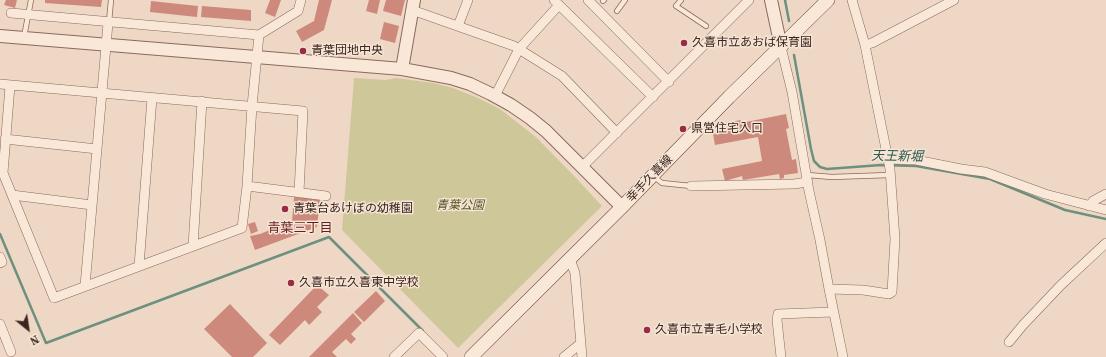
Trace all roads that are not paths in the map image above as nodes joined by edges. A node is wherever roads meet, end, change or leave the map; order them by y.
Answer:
1 (31, 0) edge
2 (111, 0) edge
3 (301, 0) edge
4 (468, 0) edge
5 (588, 0) edge
6 (625, 0) edge
7 (681, 0) edge
8 (749, 0) edge
9 (770, 0) edge
10 (828, 0) edge
11 (852, 0) edge
12 (954, 0) edge
13 (557, 3) edge
14 (413, 5) edge
15 (618, 10) dead end
16 (11, 13) dead end
17 (27, 15) junction
18 (108, 23) junction
19 (458, 26) junction
20 (706, 26) dead end
21 (259, 35) junction
22 (0, 36) edge
23 (24, 38) junction
24 (106, 44) junction
25 (865, 45) junction
26 (781, 48) junction
27 (519, 49) junction
28 (257, 57) junction
29 (402, 69) junction
30 (668, 82) junction
31 (0, 84) edge
32 (10, 86) junction
33 (102, 94) junction
34 (495, 96) junction
35 (653, 97) junction
36 (152, 98) junction
37 (202, 102) junction
38 (252, 106) junction
39 (617, 133) junction
40 (6, 139) junction
41 (96, 149) junction
42 (889, 166) junction
43 (582, 167) junction
44 (653, 176) junction
45 (807, 179) junction
46 (247, 186) junction
47 (691, 186) joint
48 (298, 192) junction
49 (1106, 194) edge
50 (12, 195) junction
51 (326, 196) dead end
52 (92, 205) junction
53 (1089, 206) junction
54 (622, 207) junction
55 (1106, 210) edge
56 (1106, 243) edge
57 (193, 246) junction
58 (0, 257) edge
59 (570, 259) junction
60 (0, 263) edge
61 (139, 266) junction
62 (85, 286) junction
63 (829, 289) junction
64 (833, 312) junction
65 (0, 324) edge
66 (1009, 342) dead end
67 (580, 344) junction
68 (11, 352) dead end
69 (394, 357) edge
70 (443, 357) edge
71 (471, 357) edge
72 (564, 357) edge
73 (582, 357) edge
74 (781, 357) edge
75 (843, 357) edge

1 - 17 lane
2 - 18 lane
3 - 21 street
4 - 19 street
5 - 30 street
6 - 15 lane
7 - 20 lane
8 - 30 street
9 - 26 street
10 - 26 main road, 幸手久喜線
11 - 25 street
12 - 25 street
13 - 27 street
13 - 35 street
14 - 19 street
14 - 29 street
16 - 17 street
17 - 18 street
17 - 23 lane
18 - 21 street
18 - 24 street
19 - 27 street
21 - 28 street
22 - 23 street
23 - 24 street
24 - 28 street
24 - 33 street
25 - 42 street
26 - 44 main road, 幸手久喜線
26 - 45 street
27 - 34 street
27 - 39 street
28 - 29 street
28 - 38 street
29 - 34 street
30 - 35 street
31 - 32 street
32 - 33 street
32 - 40 street
33 - 36 street
33 - 41 street
34 - 43 street
35 - 39 street
36 - 37 street
36 - 61 street
37 - 38 street
37 - 57 street
38 - 46 street
38 - 48 street
39 - 43 street
40 - 41 street
40 - 50 street
41 - 52 street
42 - 45 lane
42 - 53 street
42 - 63 street
43 - 54 street
44 - 47 lane
44 - 54 main road, 幸手久喜線
45 - 47 street
45 - 63 street
46 - 48 street
46 - 57 street
48 - 51 street
49 - 53 street
50 - 52 street
50 - 62 street
52 - 62 street
53 - 55 street
54 - 59 main road, 幸手久喜線
56 - 66 street
57 - 61 street
58 - 60 street
59 - 67 street
59 - 71 main road, 幸手久喜線
61 - 62 street
63 - 64 street
64 - 74 street
64 - 75 street
65 - 68 street
67 - 72 street
67 - 73 street
69 - 70 street

